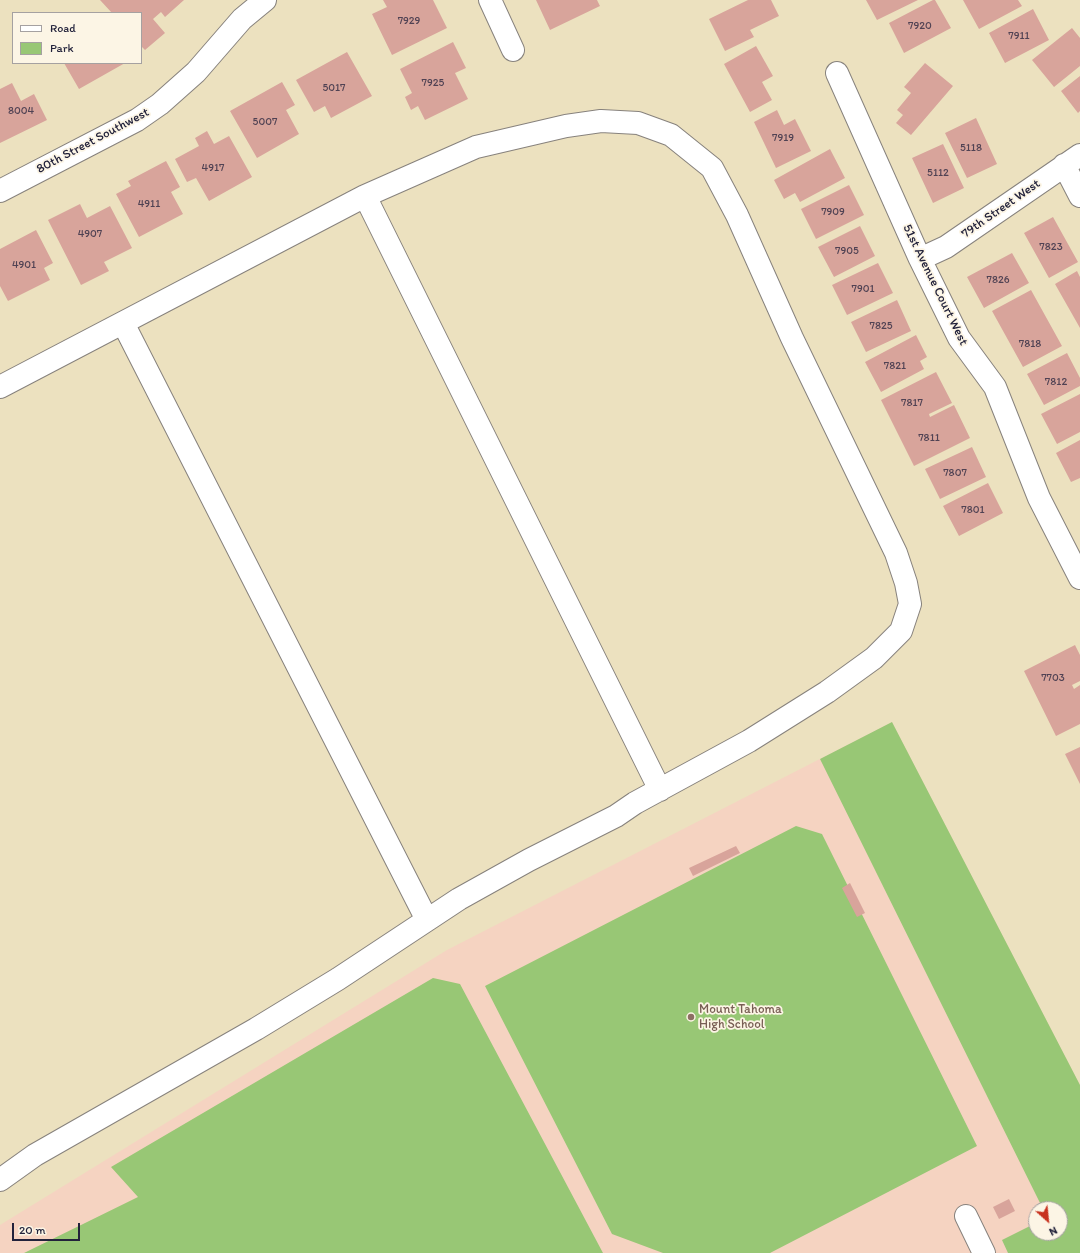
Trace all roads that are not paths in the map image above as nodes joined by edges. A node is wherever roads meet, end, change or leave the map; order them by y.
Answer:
1 (265, 0) edge
2 (490, 0) edge
3 (513, 50) dead end
4 (837, 73) dead end
5 (1072, 160) edge
6 (0, 191) edge
7 (365, 196) junction
8 (1080, 196) edge
9 (920, 259) junction
10 (123, 323) junction
11 (0, 387) edge
12 (1080, 578) edge
13 (660, 790) junction
14 (427, 920) junction
15 (0, 1180) edge
16 (966, 1216) dead end
17 (984, 1253) edge

1 - 6 street, 80th Street Southwest
2 - 3 street
4 - 9 street, 51st Avenue Court West
5 - 8 street
5 - 9 street, 79th Street West
7 - 10 street
7 - 13 street
7 - 13 street
9 - 12 street, 51st Avenue Court West
10 - 11 street
10 - 14 street
13 - 14 street
14 - 15 street
16 - 17 street

